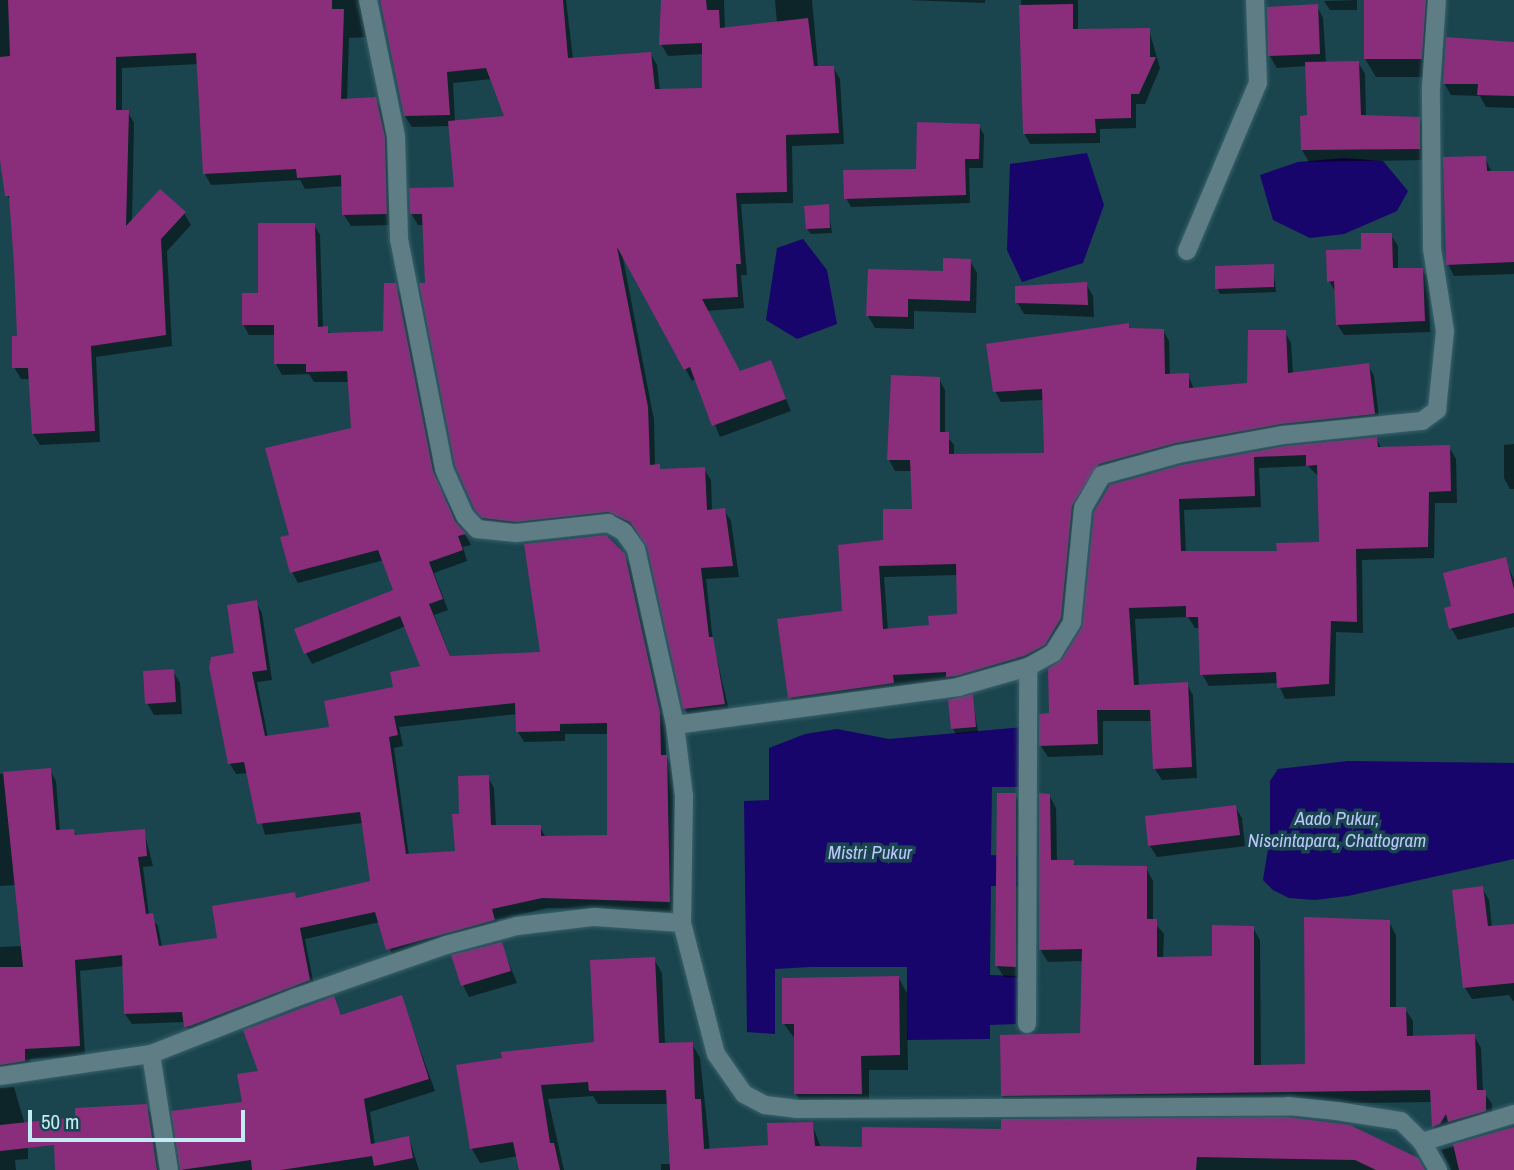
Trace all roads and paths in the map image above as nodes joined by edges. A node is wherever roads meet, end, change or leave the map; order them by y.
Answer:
1 (368, 0) edge
2 (1255, 0) edge
3 (1437, 0) edge
4 (1187, 251) dead end
5 (1028, 667) junction
6 (676, 725) junction
7 (682, 923) junction
8 (1027, 1024) dead end
9 (151, 1054) junction
10 (0, 1076) edge
11 (1514, 1114) edge
12 (1422, 1142) junction
13 (169, 1170) edge
14 (1438, 1170) edge

1 - 6 street
2 - 4 street
3 - 5 street
5 - 6 street
5 - 8 street
6 - 7 street
7 - 9 street
7 - 12 street
9 - 10 street
9 - 13 street
11 - 12 street
12 - 14 street

